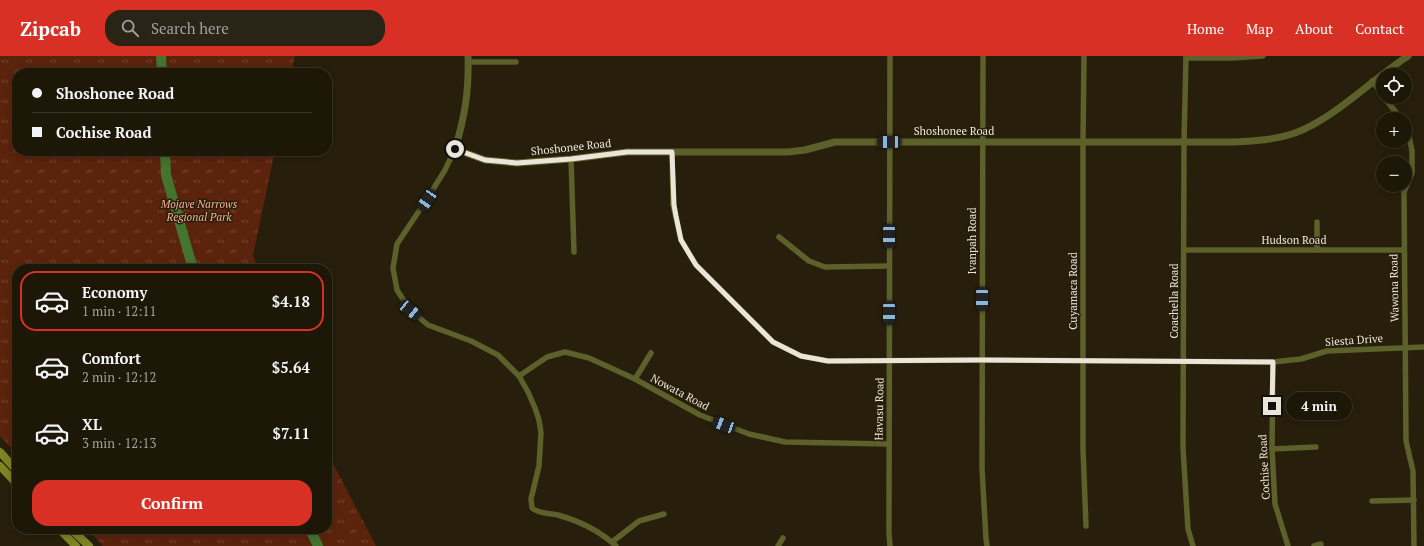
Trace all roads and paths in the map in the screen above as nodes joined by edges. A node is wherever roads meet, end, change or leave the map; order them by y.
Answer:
1 (890, 56) edge
2 (983, 56) edge
3 (1084, 56) edge
4 (1263, 56) edge
5 (1408, 56) edge
6 (1186, 57) edge
7 (468, 59) edge
8 (516, 62) dead end
9 (1372, 82) junction
10 (1376, 87) edge
11 (889, 142) junction
12 (982, 142) junction
13 (1083, 142) junction
14 (1184, 142) junction
15 (1411, 148) edge
16 (455, 149) junction
17 (672, 152) junction
18 (571, 159) junction
19 (1317, 222) dead end
20 (780, 237) dead end
21 (1184, 250) junction
22 (1317, 250) junction
23 (1404, 250) junction
24 (574, 252) dead end
25 (889, 266) junction
26 (1405, 348) junction
27 (1424, 348) edge
28 (651, 353) dead end
29 (982, 360) junction
30 (889, 361) junction
31 (1084, 361) junction
32 (1184, 361) junction
33 (1273, 362) junction
34 (519, 376) junction
35 (635, 379) junction
36 (888, 444) junction
37 (1316, 447) dead end
38 (1272, 449) junction
39 (0, 452) edge
40 (12, 465) edge
41 (0, 466) edge
42 (12, 479) edge
43 (1414, 500) junction
44 (1372, 502) dead end
45 (664, 514) dead end
46 (1086, 526) dead end
47 (64, 534) edge
48 (77, 534) edge
49 (783, 538) dead end
50 (614, 544) edge
51 (1321, 544) dead end
52 (76, 546) edge
53 (89, 546) edge
54 (778, 546) edge
55 (890, 546) edge
56 (987, 546) edge
57 (1193, 546) edge
58 (1288, 546) edge
59 (1314, 546) edge
60 (1414, 546) edge

1 - 11 street, Havasu Road
2 - 12 street, Ivanpah Road
3 - 13 street, Cuyamaca Road
4 - 6 street
5 - 9 street, Shoshonee Road
6 - 14 street, Coachella Road
7 - 8 street
7 - 16 street
9 - 10 street
9 - 14 street, Shoshonee Road
11 - 12 street, Shoshonee Road
11 - 17 street, Shoshonee Road
11 - 25 street, Havasu Road
12 - 13 street, Shoshonee Road
12 - 29 street, Ivanpah Road
13 - 14 street, Shoshonee Road
13 - 31 street, Cuyamaca Road
14 - 21 street, Coachella Road
15 - 23 street, Wawona Road
16 - 18 street, Shoshonee Road
16 - 34 street
17 - 18 street, Shoshonee Road
17 - 30 street, Siesta Drive
18 - 24 street
19 - 22 street
20 - 25 street
21 - 22 street, Hudson Road
21 - 32 street, Coachella Road
22 - 23 street, Hudson Road
23 - 26 street, Wawona Road
25 - 30 street, Havasu Road
26 - 27 street, Siesta Drive
26 - 33 street, Siesta Drive
26 - 43 street, Wawona Road
28 - 35 street
29 - 30 street, Siesta Drive
29 - 31 street, Siesta Drive
29 - 56 street, Ivanpah Road
30 - 36 street, Havasu Road
31 - 32 street, Siesta Drive
31 - 46 street, Cuyamaca Road
32 - 33 street, Siesta Drive
32 - 57 street, Coachella Road
33 - 38 street, Cochise Road
34 - 35 street, Nowata Road
34 - 50 street
35 - 36 street, Nowata Road
36 - 55 street, Havasu Road
37 - 38 street
38 - 58 street, Cochise Road
39 - 40 main road
41 - 42 main road
43 - 44 street
43 - 60 street, Wawona Road
45 - 50 street
47 - 52 main road
48 - 53 main road
49 - 54 street
51 - 59 street

